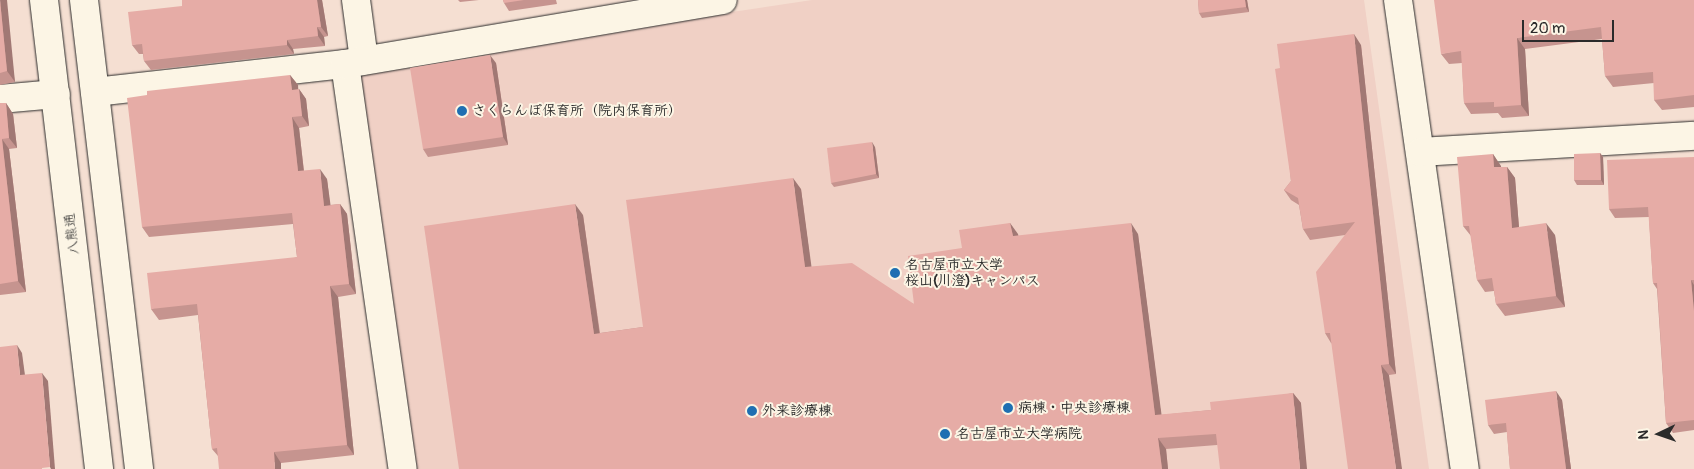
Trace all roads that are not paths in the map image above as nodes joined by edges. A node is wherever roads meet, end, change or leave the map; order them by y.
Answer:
1 (44, 0) edge
2 (84, 0) edge
3 (356, 0) edge
4 (723, 0) edge
5 (1398, 0) edge
6 (676, 3) edge
7 (355, 62) junction
8 (95, 92) junction
9 (56, 94) junction
10 (0, 99) edge
11 (1694, 136) edge
12 (1421, 152) junction
13 (99, 469) edge
14 (139, 469) edge
15 (403, 469) edge
16 (1465, 469) edge

1 - 9 street, 八熊通
2 - 8 street
3 - 7 street
4 - 6 street
5 - 12 street
6 - 7 street
7 - 8 street
7 - 15 street
8 - 14 street
9 - 10 street
9 - 13 street, 八熊通
11 - 12 street
12 - 16 street

